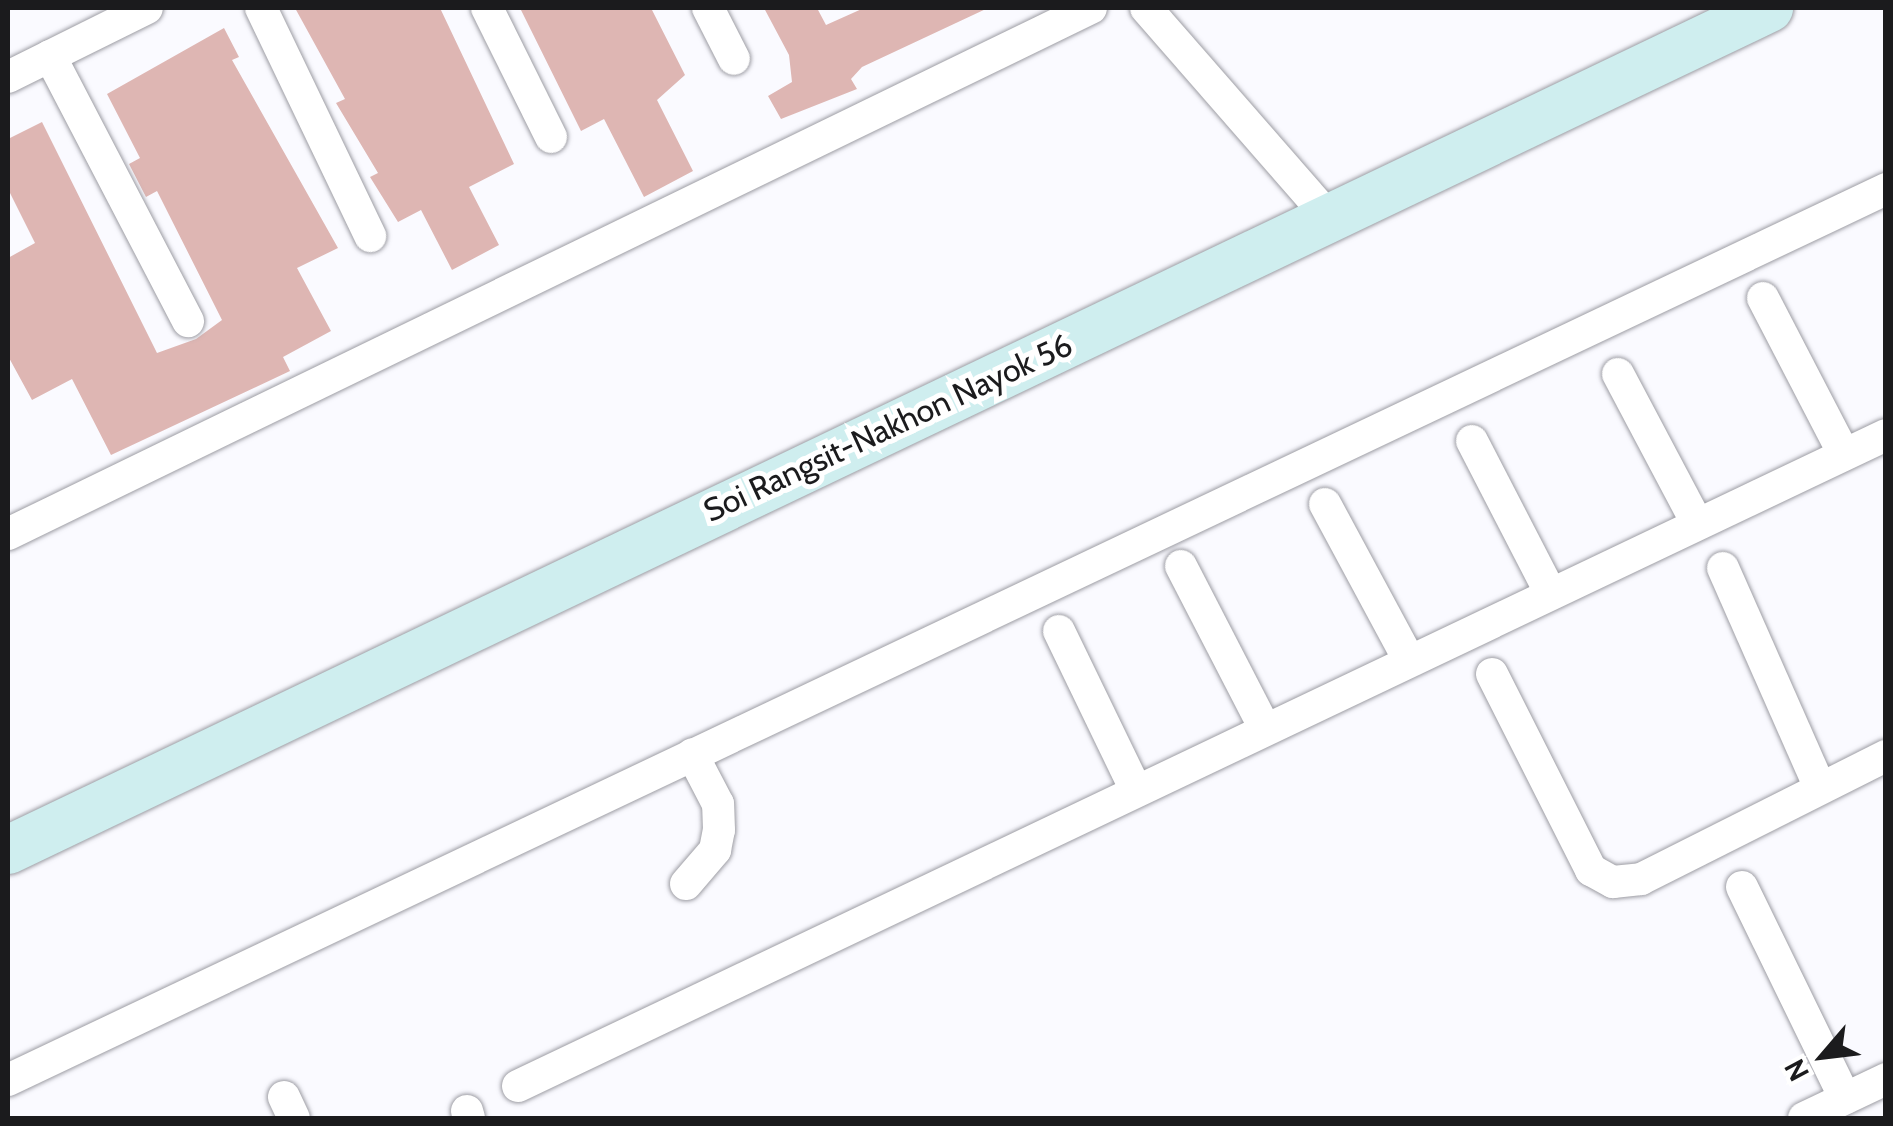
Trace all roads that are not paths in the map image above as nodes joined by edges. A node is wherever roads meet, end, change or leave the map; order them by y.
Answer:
1 (147, 8) edge
2 (261, 8) edge
3 (487, 8) edge
4 (708, 8) edge
5 (1091, 8) edge
6 (1146, 8) edge
7 (1769, 8) edge
8 (50, 56) junction
9 (734, 59) dead end
10 (8, 77) edge
11 (551, 137) dead end
12 (1886, 189) edge
13 (1330, 219) junction
14 (370, 236) dead end
15 (1763, 298) dead end
16 (188, 321) dead end
17 (1618, 374) dead end
18 (1886, 434) edge
19 (1472, 441) dead end
20 (1844, 454) junction
21 (1325, 504) dead end
22 (1697, 523) junction
23 (8, 534) edge
24 (1181, 566) dead end
25 (1723, 568) dead end
26 (1550, 592) junction
27 (1059, 630) dead end
28 (1408, 658) junction
29 (1492, 674) dead end
30 (1262, 726) junction
31 (692, 754) junction
32 (1886, 756) edge
33 (1820, 788) junction
34 (1136, 790) junction
35 (8, 850) edge
36 (686, 884) dead end
37 (1742, 887) dead end
38 (1886, 1079) edge
39 (8, 1080) edge
40 (518, 1086) dead end
41 (1845, 1098) junction
42 (1804, 1118) edge

1 - 8 street
2 - 14 street
3 - 11 street
4 - 9 street
5 - 23 street
6 - 13 street
7 - 13 street, Soi Rangsit-Nakhon Nayok 56
8 - 10 street
8 - 16 street
12 - 31 street
13 - 35 street, Soi Rangsit-Nakhon Nayok 56
15 - 20 street
17 - 22 street
18 - 20 street
19 - 26 street
20 - 22 street
21 - 28 street
22 - 26 street
24 - 30 street
25 - 33 street
26 - 28 street
27 - 34 street
28 - 30 street
29 - 33 street
30 - 34 street
31 - 36 street
31 - 39 street
32 - 33 street
34 - 40 street
37 - 41 street
38 - 41 street
41 - 42 street

